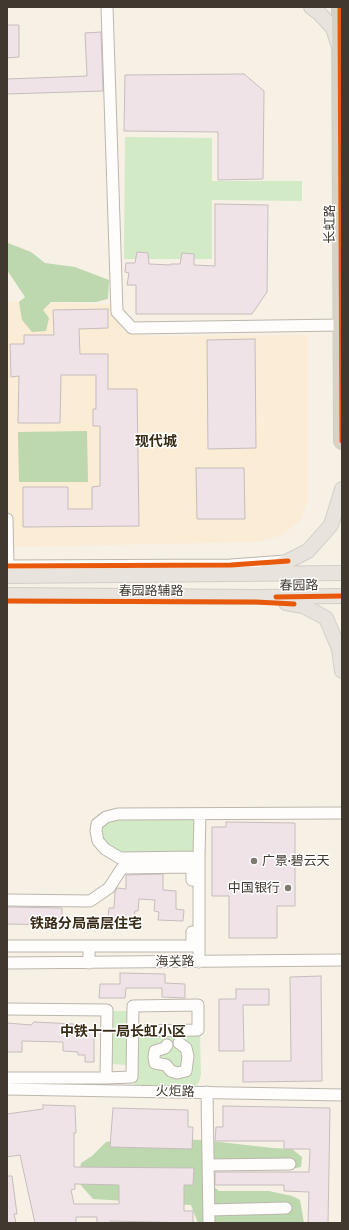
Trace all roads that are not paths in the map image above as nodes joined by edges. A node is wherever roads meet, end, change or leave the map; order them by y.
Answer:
1 (107, 7) edge
2 (310, 7) edge
3 (340, 7) edge
4 (340, 50) junction
5 (341, 325) edge
6 (342, 366) edge
7 (342, 441) edge
8 (342, 489) edge
9 (7, 518) edge
10 (288, 560) junction
11 (8, 569) edge
12 (342, 573) edge
13 (261, 574) junction
14 (7, 595) edge
15 (342, 596) edge
16 (256, 597) junction
17 (7, 601) edge
18 (294, 604) junction
19 (342, 671) edge
20 (342, 813) edge
21 (200, 814) junction
22 (199, 857) junction
23 (7, 900) edge
24 (7, 946) edge
25 (89, 946) junction
26 (342, 960) edge
27 (199, 962) junction
28 (7, 963) edge
29 (89, 963) junction
30 (7, 1009) edge
31 (133, 1030) junction
32 (158, 1030) junction
33 (181, 1030) junction
34 (179, 1043) junction
35 (167, 1045) junction
36 (7, 1078) edge
37 (45, 1078) junction
38 (106, 1078) junction
39 (7, 1089) edge
40 (46, 1090) junction
41 (207, 1092) junction
42 (342, 1095) edge
43 (290, 1164) dead end
44 (208, 1165) junction
45 (286, 1208) dead end
46 (209, 1210) junction
47 (209, 1223) edge

1 - 5 street
2 - 4 main road
3 - 4 highway, 长虹路
4 - 5 highway, 长虹路
5 - 6 highway, 长虹路
6 - 7 highway, 长虹路
8 - 10 main road
9 - 11 street
10 - 11 street, 春园路辅路
10 - 13 main road
11 - 13 main road, 春园路
12 - 13 main road, 春园路
14 - 16 main road, 春园路
15 - 16 main road, 春园路
16 - 18 main road
17 - 18 street, 春园路辅路
18 - 19 main road
20 - 21 street
21 - 22 street
21 - 22 street
22 - 27 street
23 - 25 street
24 - 25 street
25 - 29 street
26 - 27 street, 海关路
27 - 29 street, 海关路
28 - 29 street, 海关路
30 - 38 street
31 - 32 street
31 - 33 street
31 - 38 street
32 - 33 street
32 - 35 street
33 - 34 street
34 - 35 street
34 - 35 street
36 - 37 street
37 - 38 street
37 - 40 street
39 - 40 street, 火炬路
40 - 41 street, 火炬路
41 - 42 street, 火炬路
41 - 44 street
43 - 44 street
44 - 46 street
45 - 46 street
46 - 47 street

